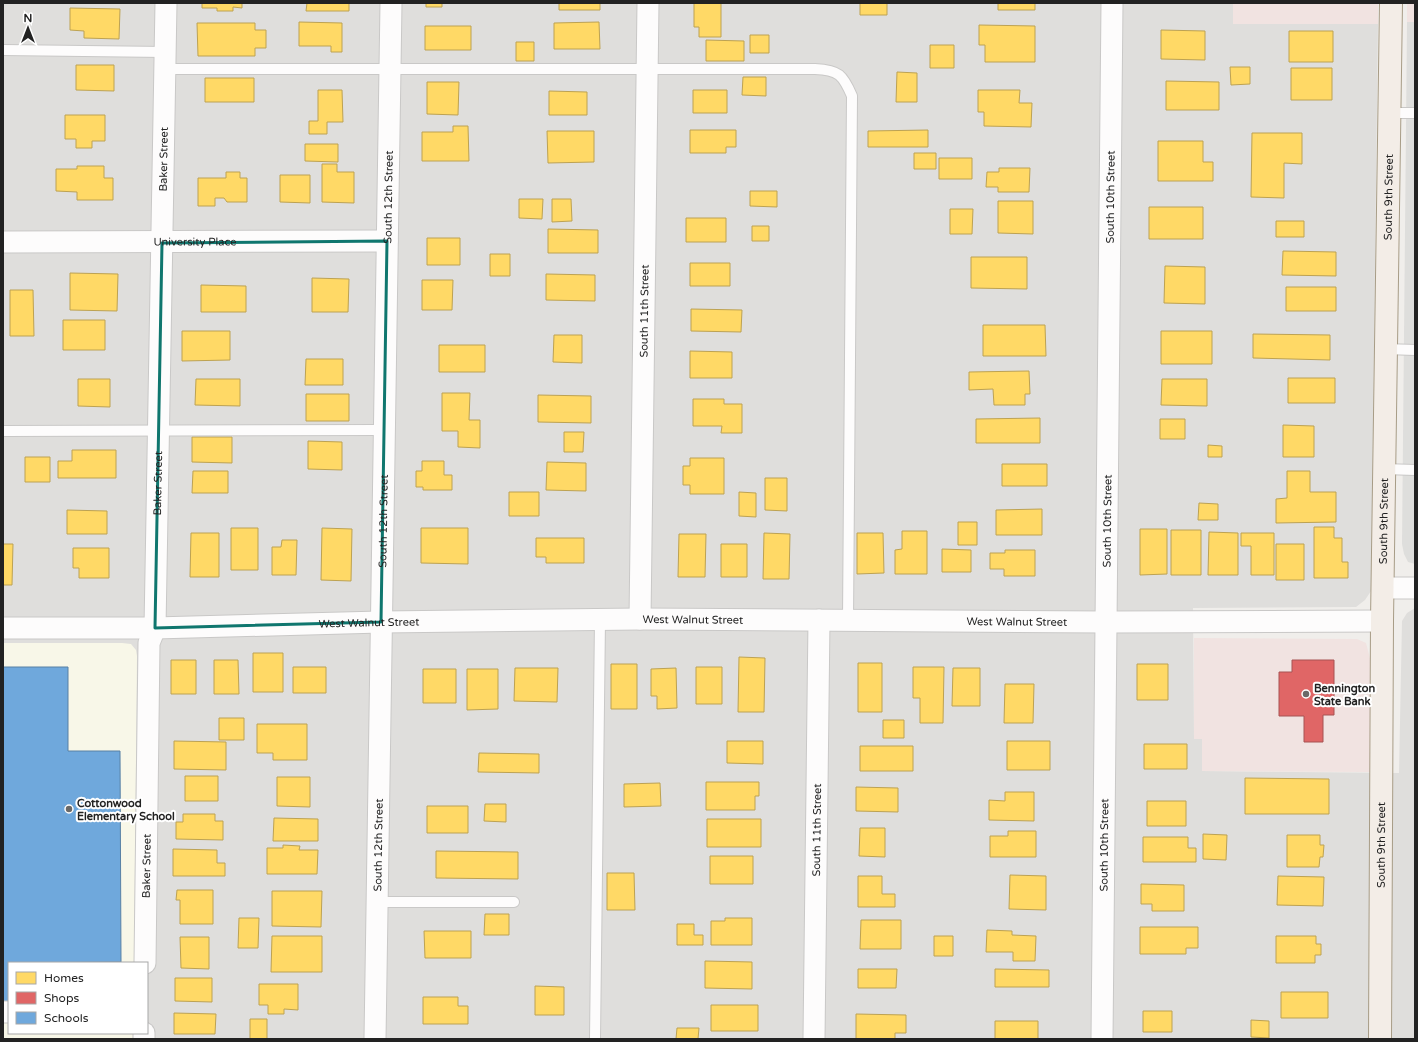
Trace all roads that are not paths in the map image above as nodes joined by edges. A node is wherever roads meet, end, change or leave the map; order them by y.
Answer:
1 (166, 3) edge
2 (391, 3) edge
3 (648, 3) edge
4 (1112, 3) edge
5 (1391, 3) edge
6 (3, 50) edge
7 (165, 61) junction
8 (647, 69) junction
9 (390, 70) junction
10 (1389, 113) junction
11 (1415, 113) edge
12 (387, 241) junction
13 (3, 242) edge
14 (162, 242) junction
15 (1386, 349) junction
16 (1415, 350) edge
17 (384, 430) junction
18 (3, 431) edge
19 (159, 431) junction
20 (1384, 469) junction
21 (1415, 470) edge
22 (1383, 588) junction
23 (1415, 588) edge
24 (640, 619) junction
25 (600, 620) junction
26 (819, 620) junction
27 (848, 620) junction
28 (1382, 621) junction
29 (381, 622) junction
30 (1106, 622) junction
31 (3, 628) edge
32 (155, 628) junction
33 (377, 902) junction
34 (514, 902) dead end
35 (145, 962) edge
36 (375, 1039) edge
37 (595, 1039) edge
38 (814, 1039) edge
39 (1102, 1039) edge
40 (1380, 1039) edge

1 - 7 street, Baker Street
2 - 9 street, South 12th Street
3 - 8 street, South 11th Street
4 - 30 street, South 10th Street
5 - 10 main road, South 9th Street
6 - 7 lane
7 - 9 lane
7 - 14 street, Baker Street
8 - 9 lane
8 - 24 street, South 11th Street
8 - 27 lane
9 - 12 street, South 12th Street
10 - 11 lane
10 - 15 main road, South 9th Street
12 - 14 street, University Place
12 - 17 street, South 12th Street
13 - 14 street, University Place
14 - 19 street, Baker Street
15 - 16 lane
15 - 20 main road, South 9th Street
17 - 19 lane
17 - 29 street, South 12th Street
18 - 19 lane
19 - 32 street, Baker Street
20 - 21 lane
20 - 22 main road, South 9th Street
22 - 23 street
22 - 28 main road, South 9th Street
24 - 25 street, West Walnut Street
24 - 26 street, West Walnut Street
25 - 29 street, West Walnut Street
25 - 37 lane
26 - 27 street, West Walnut Street
26 - 38 street, South 11th Street
27 - 30 street, West Walnut Street
28 - 30 street, West Walnut Street
28 - 40 main road, South 9th Street
29 - 32 street, West Walnut Street
29 - 33 street, South 12th Street
30 - 39 street, South 10th Street
31 - 32 street, West Walnut Street
32 - 35 street, Baker Street
33 - 34 lane
33 - 36 street, South 12th Street

